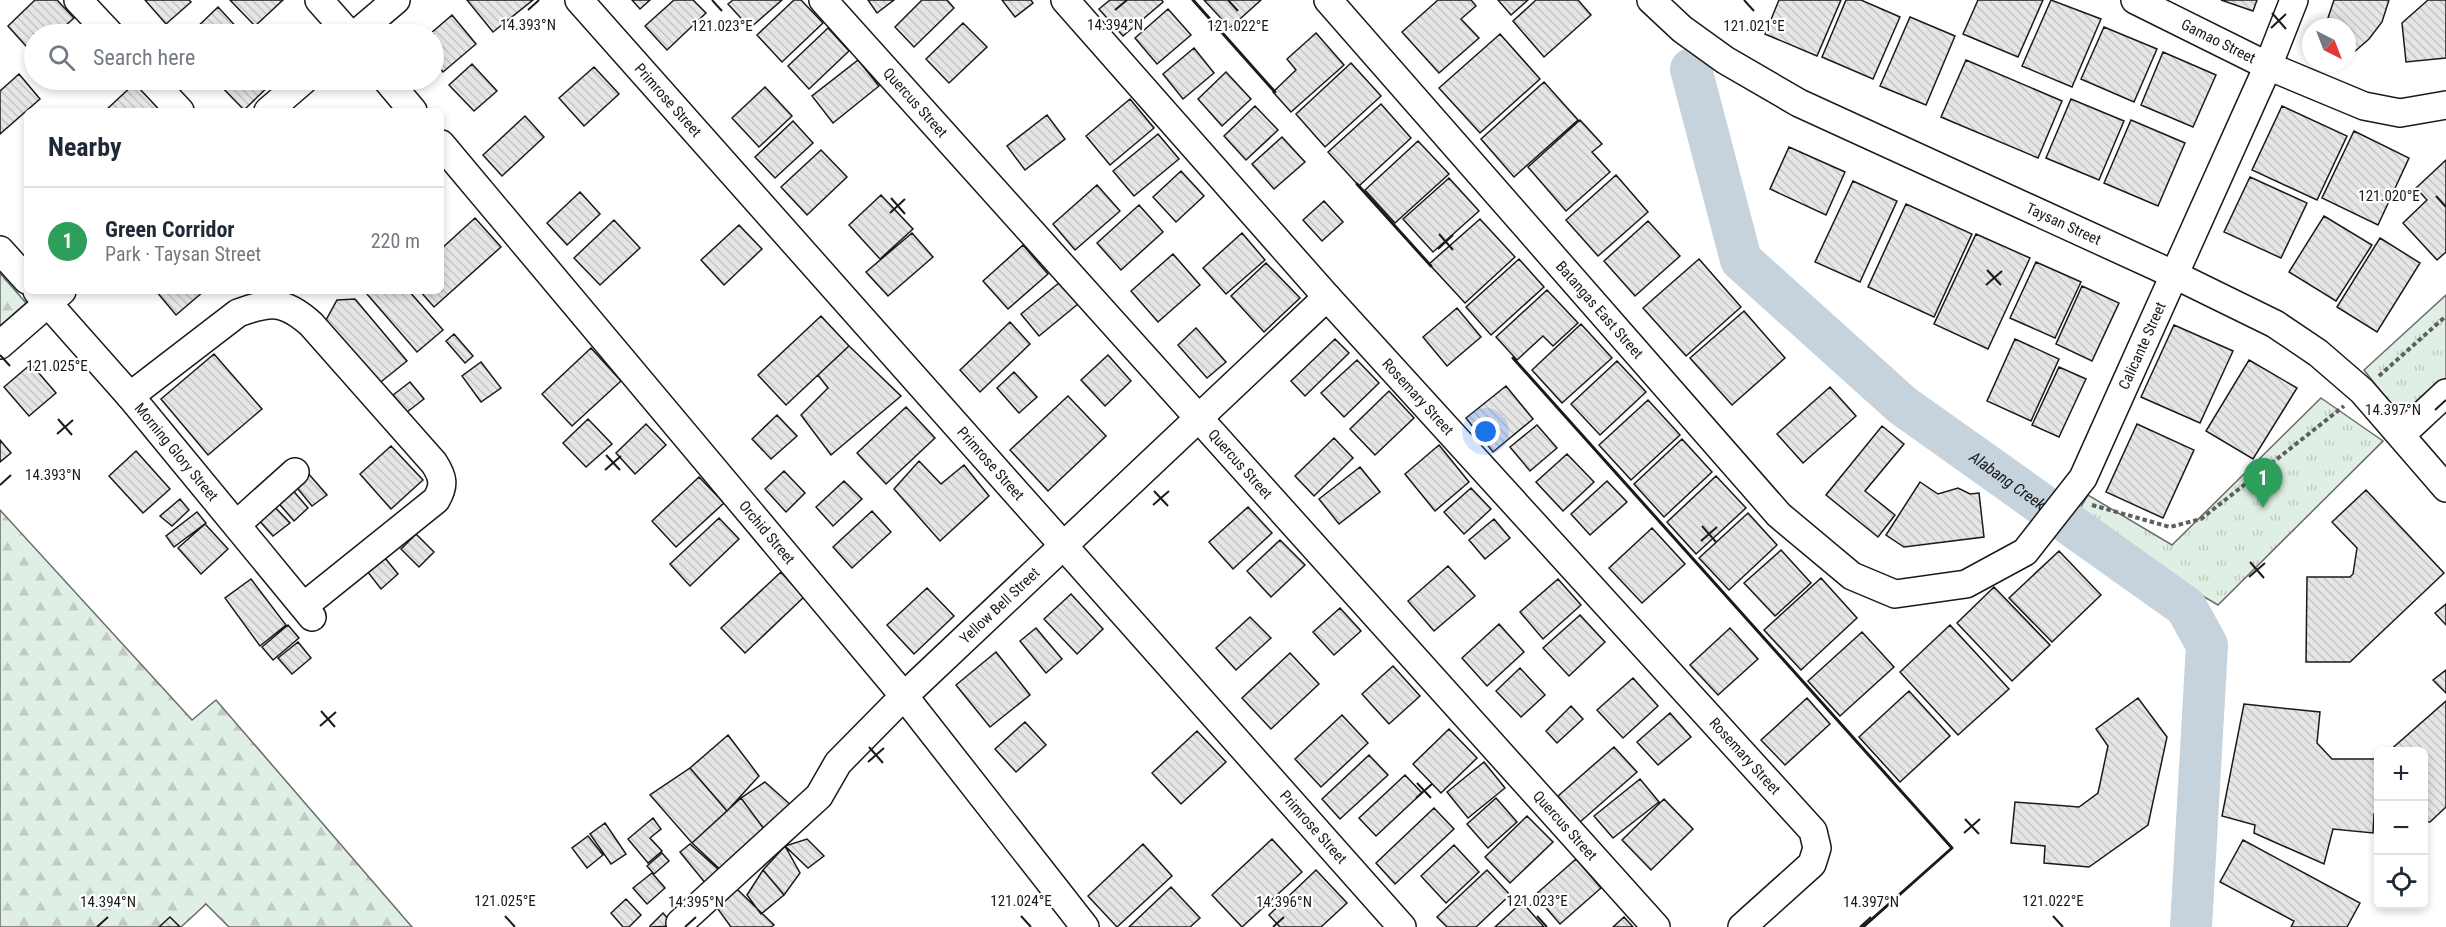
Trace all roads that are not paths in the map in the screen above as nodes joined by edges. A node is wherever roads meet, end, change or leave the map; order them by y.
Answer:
1 (78, 0) edge
2 (318, 0) edge
3 (396, 0) edge
4 (579, 0) edge
5 (823, 0) edge
6 (1065, 0) edge
7 (1328, 0) edge
8 (1651, 0) edge
9 (2135, 0) edge
10 (2294, 0) edge
11 (101, 24) edge
12 (340, 24) edge
13 (368, 24) edge
14 (2268, 66) junction
15 (160, 90) edge
16 (292, 90) edge
17 (395, 90) edge
18 (2446, 105) edge
19 (177, 108) edge
20 (271, 108) edge
21 (410, 108) edge
22 (444, 148) edge
23 (0, 250) edge
24 (2175, 275) junction
25 (24, 277) edge
26 (49, 295) edge
27 (1327, 297) junction
28 (0, 345) edge
29 (2446, 393) edge
30 (130, 396) junction
31 (1198, 417) junction
32 (2401, 435) junction
33 (295, 472) dead end
34 (2446, 488) edge
35 (237, 524) junction
36 (1063, 545) junction
37 (1895, 594) joint
38 (904, 696) junction
39 (680, 923) dead end
40 (1085, 927) edge
41 (1402, 927) edge
42 (1656, 927) edge
43 (1742, 927) edge

1 - 11 street
2 - 12 street
3 - 13 street
4 - 36 street, Primrose Street
5 - 31 street, Quercus Street
6 - 27 street, Rosemary Street
7 - 37 street, Batangas East Street
8 - 24 street, Taysan Street
9 - 14 street, Gamao Street
10 - 14 street, Calicante Street
14 - 18 street, Gamao Street
14 - 24 street, Calicante Street
15 - 19 street
16 - 20 street
17 - 21 street
22 - 38 street, Orchid Street
23 - 25 street
24 - 32 street, Taysan Street
24 - 37 street, Calicante Street
26 - 28 street
26 - 30 street, Morning Glory Street
27 - 31 street, Yellow Bell Street
27 - 43 street, Rosemary Street
29 - 32 street
30 - 35 street, Morning Glory Street
30 - 35 street, Morning Glory Street
31 - 36 street, Yellow Bell Street
31 - 42 street, Quercus Street
32 - 34 street, Taysan Street
33 - 35 street
36 - 38 street, Yellow Bell Street
36 - 41 street, Primrose Street
38 - 39 street, Yellow Bell Street
38 - 40 street, Orchid Street

